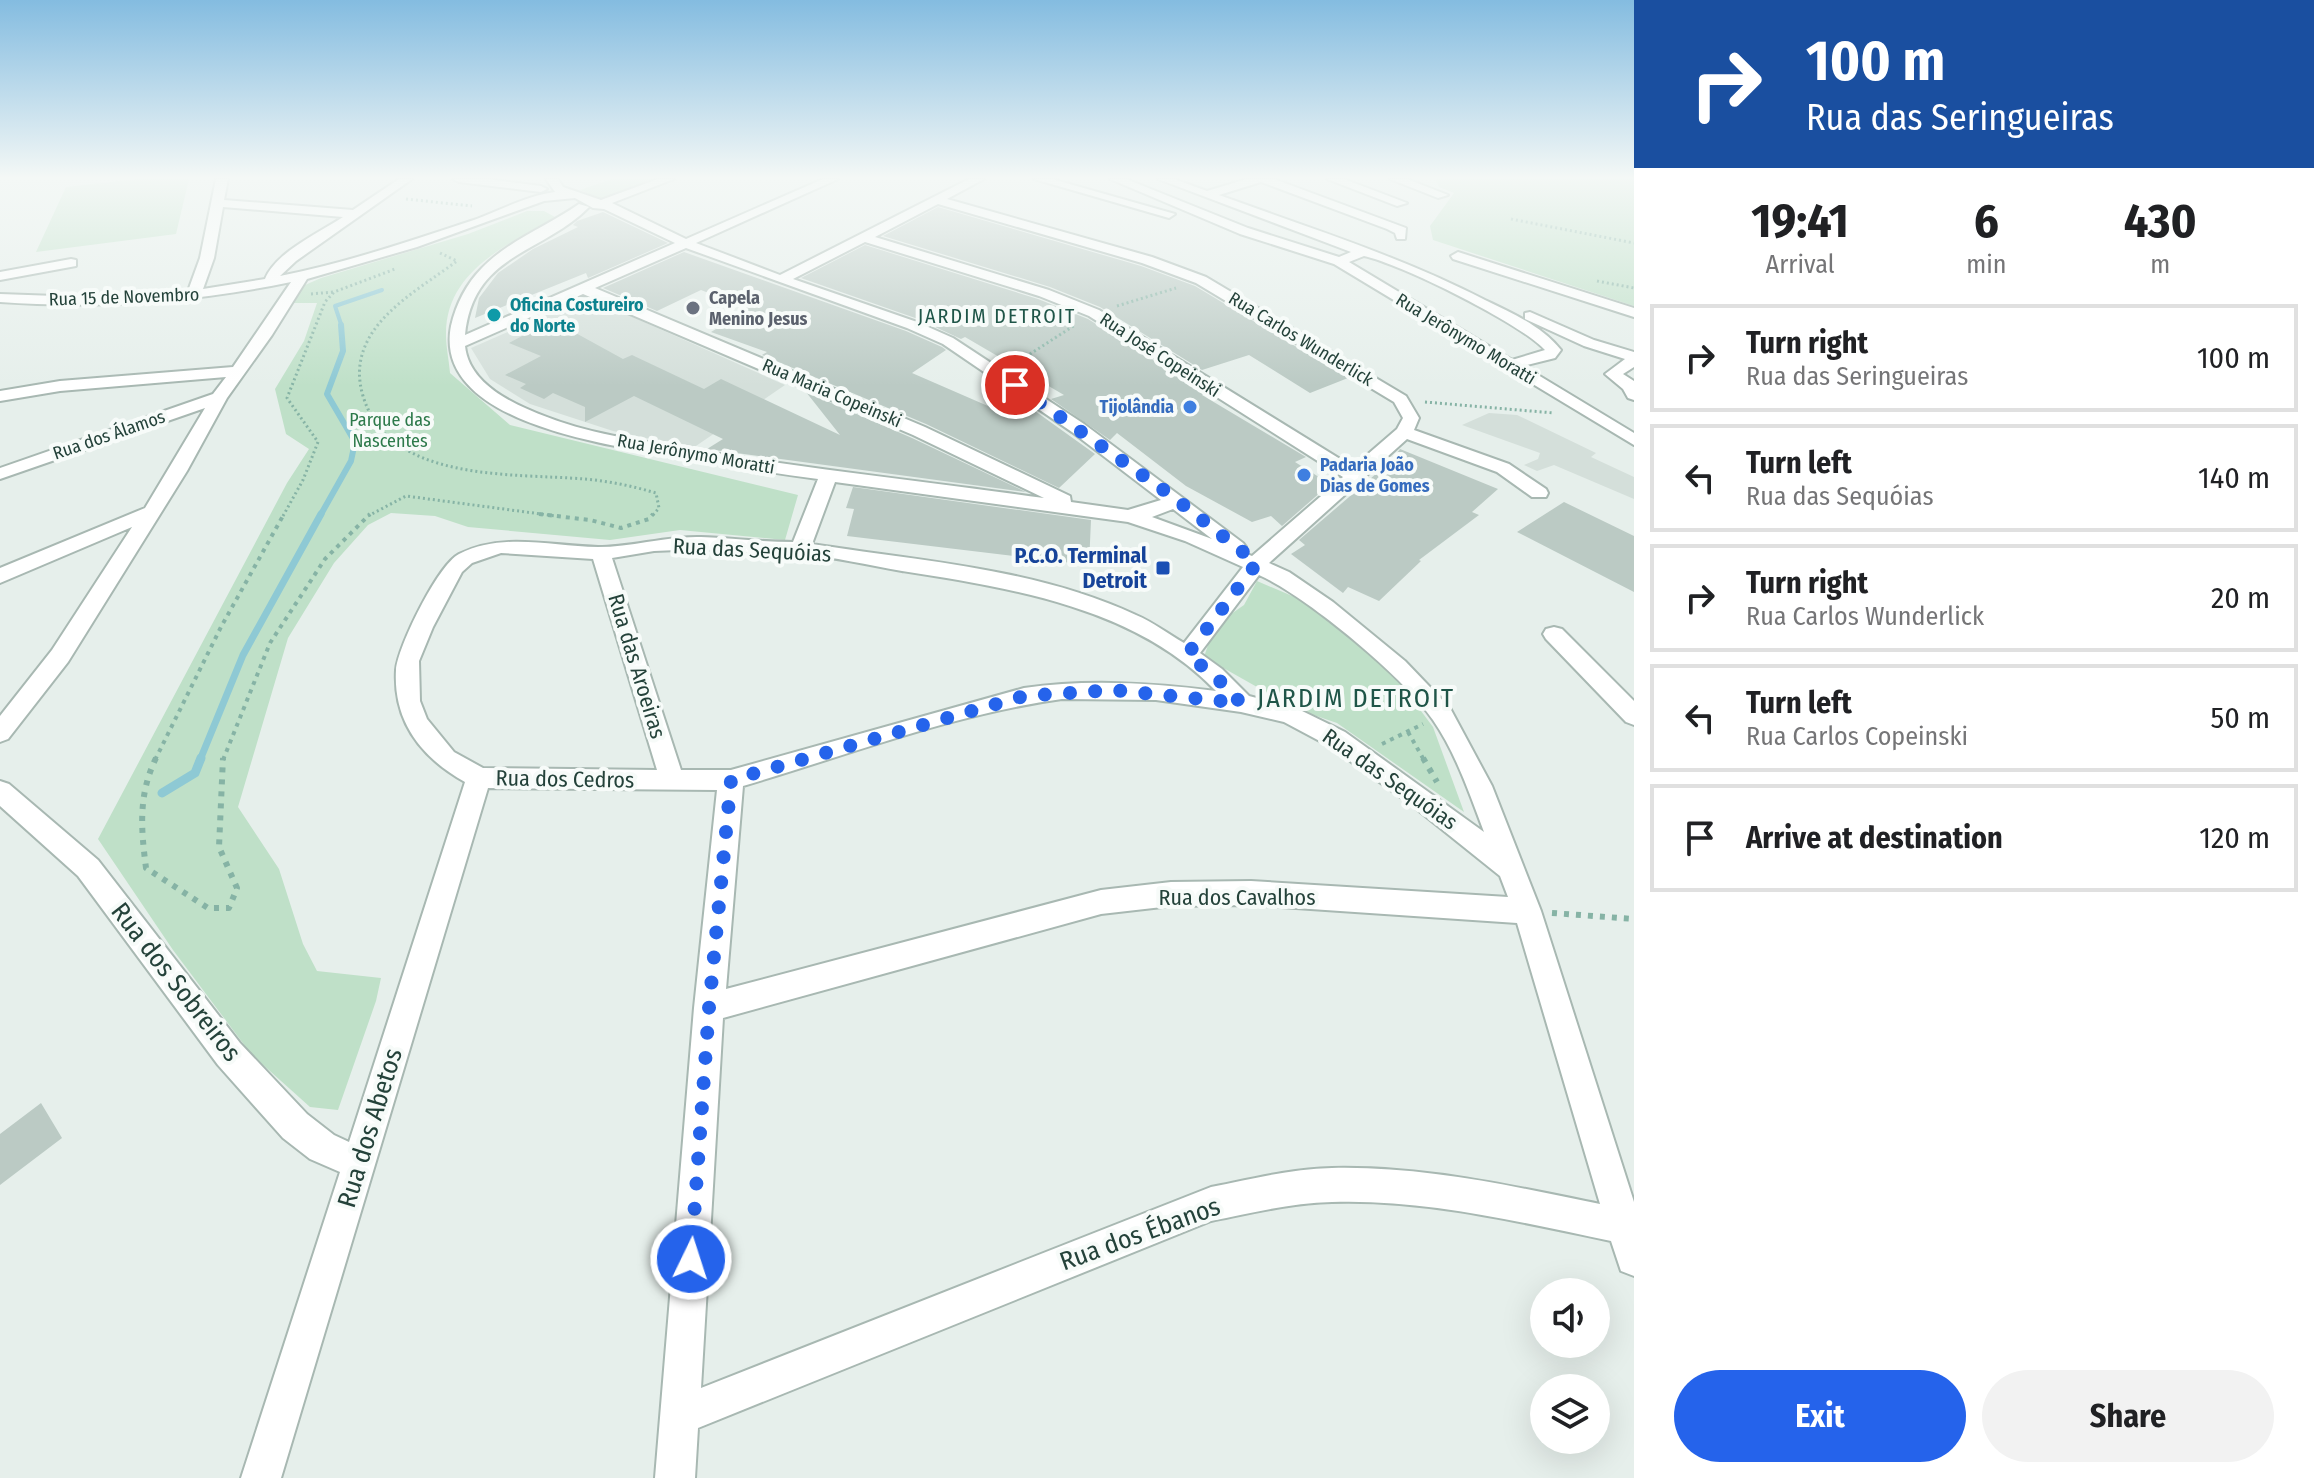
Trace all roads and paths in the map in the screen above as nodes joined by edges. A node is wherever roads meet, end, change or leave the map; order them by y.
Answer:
1 (209, 248) edge
2 (306, 248) edge
3 (401, 248) edge
4 (515, 248) edge
5 (678, 248) edge
6 (697, 248) edge
7 (841, 248) edge
8 (898, 248) edge
9 (1105, 248) edge
10 (1298, 248) edge
11 (1352, 248) edge
12 (1402, 248) edge
13 (1363, 252) junction
14 (430, 254) dead end
15 (1458, 256) dead end
16 (1339, 261) junction
17 (71, 263) dead end
18 (406, 263) dead end
19 (0, 276) edge
20 (302, 276) junction
21 (780, 280) junction
22 (1201, 280) junction
23 (271, 283) junction
24 (582, 288) junction
25 (194, 294) junction
26 (0, 298) edge
27 (1537, 299) junction
28 (1094, 313) junction
29 (1624, 319) edge
30 (1589, 343) junction
31 (457, 344) junction
32 (1634, 359) edge
33 (1509, 365) junction
34 (998, 374) junction
35 (228, 384) junction
36 (1634, 395) edge
37 (0, 396) edge
38 (1400, 399) junction
39 (1587, 413) junction
40 (1404, 432) junction
41 (1634, 440) edge
42 (0, 474) edge
43 (1353, 475) junction
44 (828, 476) junction
45 (1539, 493) dead end
46 (1169, 501) junction
47 (1078, 508) junction
48 (152, 512) junction
49 (1128, 516) junction
50 (800, 548) junction
51 (601, 553) junction
52 (1257, 563) junction
53 (0, 576) edge
54 (1554, 634) dead end
55 (1187, 655) junction
56 (1241, 703) junction
57 (1442, 714) junction
58 (1634, 716) edge
59 (0, 733) edge
60 (1360, 754) junction
61 (479, 778) junction
62 (672, 780) junction
63 (731, 780) junction
64 (0, 791) edge
65 (1510, 868) junction
66 (1527, 911) junction
67 (1634, 919) edge
68 (709, 1008) junction
69 (359, 1163) junction
70 (1629, 1242) edge
71 (680, 1416) junction
72 (261, 1478) edge
73 (675, 1478) edge

1 - 25 street
2 - 23 street
3 - 20 street, Rua 15 de Novembro
4 - 31 street
5 - 24 street
6 - 21 street
7 - 21 street
8 - 28 street, Rua José Copeinski
9 - 22 street, Rua Carlos Wunderlick
10 - 16 street, Rua Jerônymo Moratti
11 - 13 street
12 - 27 street
13 - 16 street
13 - 33 street
14 - 18 path
15 - 27 street
16 - 33 street, Rua Jerônymo Moratti
17 - 19 street
20 - 23 street, Rua 15 de Novembro
20 - 35 street
21 - 34 street
22 - 28 path
22 - 38 street, Rua Carlos Wunderlick
23 - 25 street, Rua 15 de Novembro
24 - 31 street
24 - 47 street, Rua Maria Copeinski
25 - 26 street, Rua 15 de Novembro
27 - 29 street
27 - 30 street
28 - 34 path
28 - 43 street, Rua José Copeinski
29 - 30 street
30 - 32 street
31 - 44 street, Rua Jerônymo Moratti
32 - 36 street
33 - 39 street, Rua Jerônymo Moratti
34 - 46 street
35 - 37 street
35 - 42 street, Rua dos Álamos
35 - 48 street
38 - 39 path
38 - 40 street
39 - 41 street, Rua Jerônymo Moratti
40 - 43 street
40 - 45 street
43 - 52 street
44 - 47 street, Rua Jerônymo Moratti
44 - 50 street
46 - 49 street, Rua Jerônymo Moratti
46 - 52 street
47 - 49 street, Rua Jerônymo Moratti
48 - 53 street
48 - 59 street
49 - 52 street
50 - 51 street, Rua das Sequóias
50 - 55 street, Rua das Sequóias
51 - 61 street, Rua dos Cedros
51 - 62 street, Rua das Aroeiras
52 - 55 street
52 - 57 street
54 - 58 street
55 - 56 street, Rua das Sequóias
56 - 60 street, Rua das Sequóias
56 - 63 street, Rua dos Cedros
57 - 60 path
57 - 65 street
60 - 65 street, Rua das Sequóias
61 - 62 street, Rua dos Cedros
61 - 69 street, Rua dos Abetos
62 - 63 street, Rua dos Cedros
63 - 68 street
64 - 69 street, Rua dos Sobreiros
65 - 66 street
66 - 67 path
66 - 68 street, Rua dos Cavalhos
66 - 70 street
68 - 71 street
69 - 72 street, Rua dos Abetos
70 - 71 street, Rua dos Ébanos
71 - 73 street

